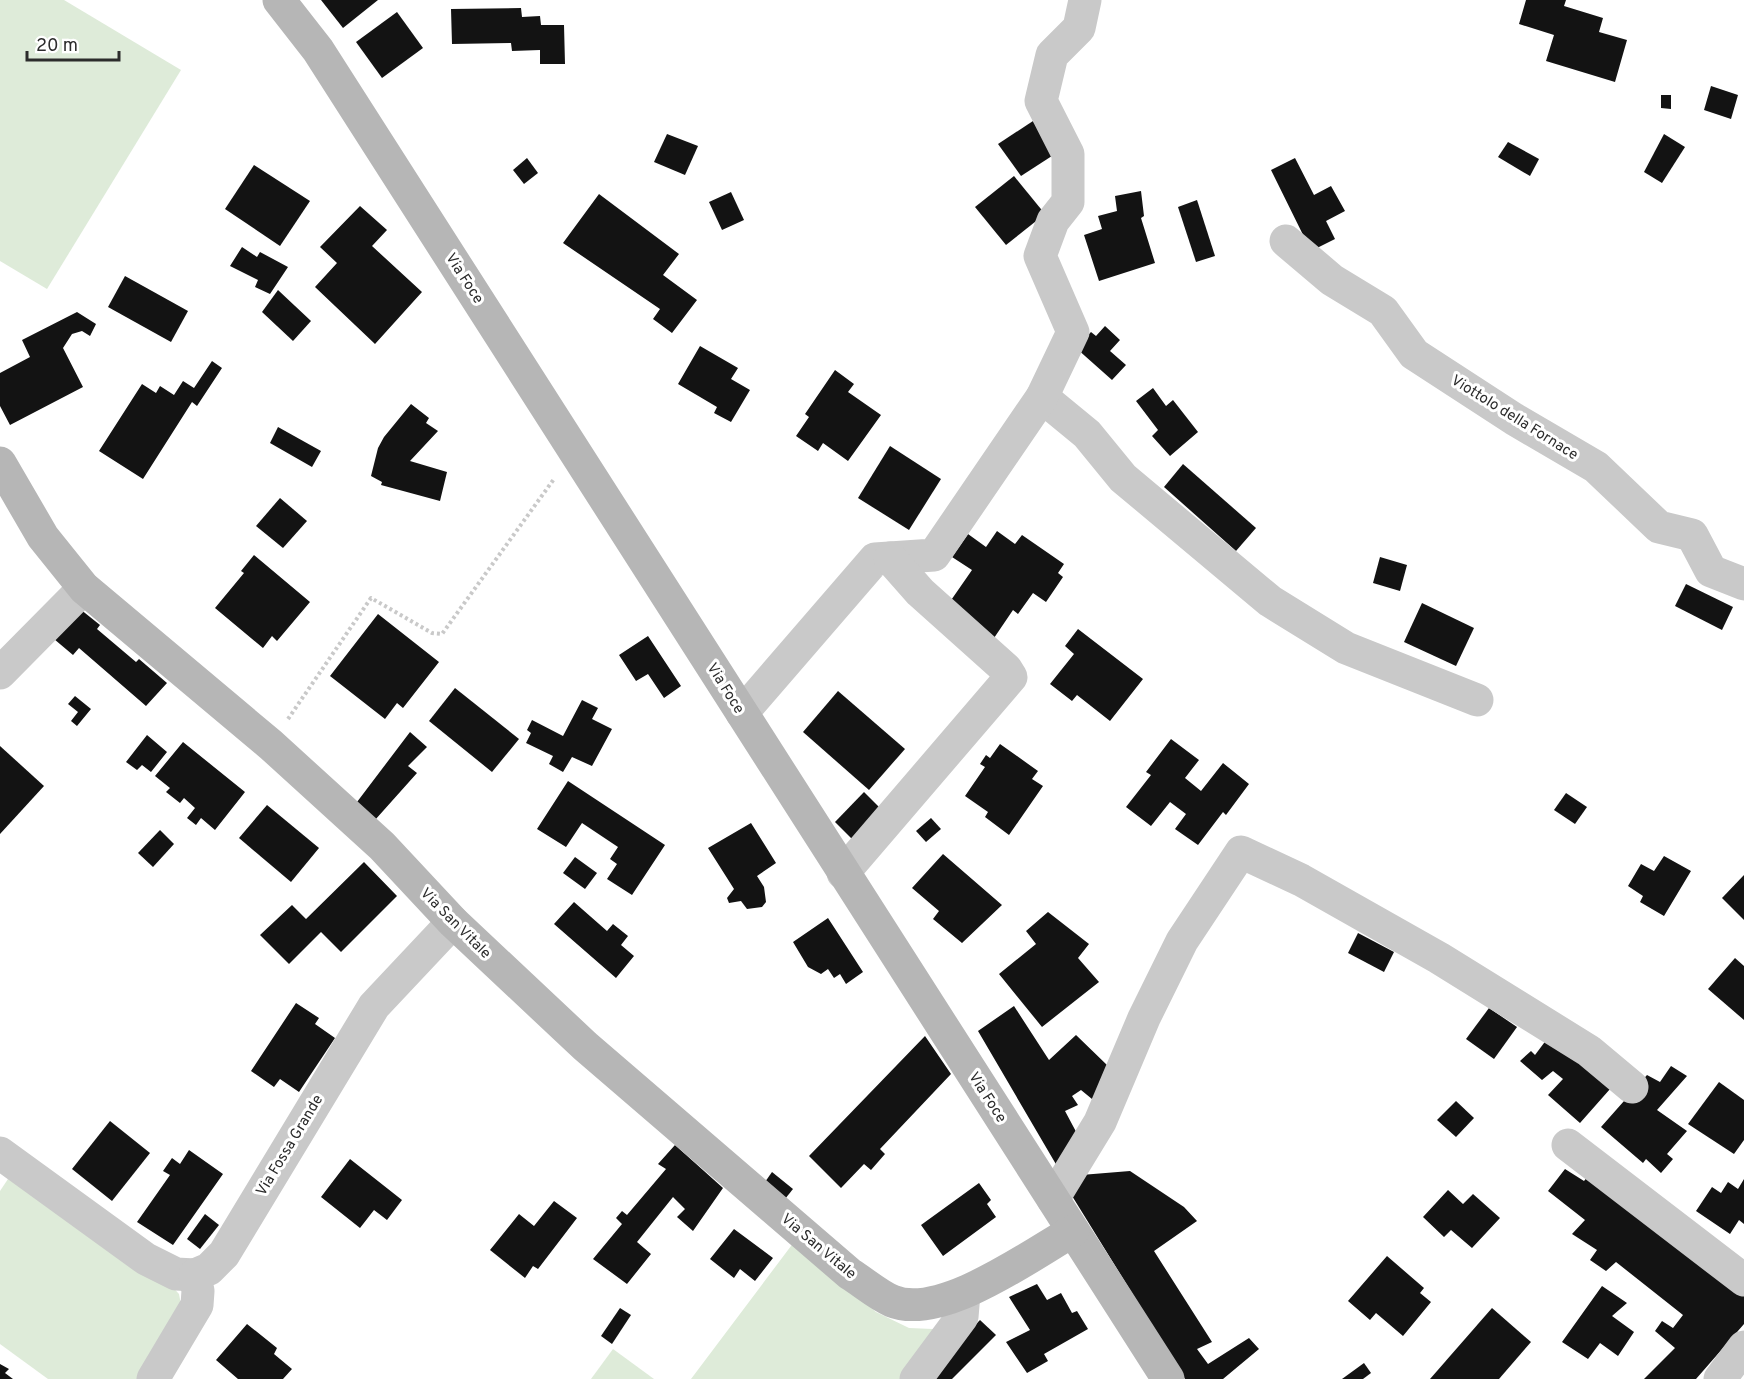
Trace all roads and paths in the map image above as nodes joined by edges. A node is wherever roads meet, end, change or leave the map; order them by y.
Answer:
1 (279, 0) edge
2 (1085, 0) edge
3 (1286, 241) dead end
4 (1042, 397) junction
5 (575, 448) junction
6 (0, 463) edge
7 (890, 558) junction
8 (1744, 584) edge
9 (84, 588) junction
10 (0, 673) edge
11 (1478, 700) dead end
12 (742, 713) junction
13 (271, 745) junction
14 (843, 873) junction
15 (453, 922) junction
16 (1632, 1087) dead end
17 (1568, 1145) dead end
18 (0, 1153) edge
19 (1053, 1199) junction
20 (1073, 1231) junction
21 (195, 1275) junction
22 (1744, 1280) edge
23 (964, 1293) junction
24 (1744, 1347) edge
25 (153, 1379) edge
26 (916, 1379) edge
27 (1168, 1379) edge
28 (1720, 1379) edge

1 - 5 main road, Via Foce
2 - 4 street
3 - 8 street, Viottolo della Fornace
4 - 7 street
4 - 11 street
5 - 12 main road, Via Foce
5 - 13 path
6 - 9 main road, Via San Vitale
7 - 12 street
7 - 14 street
9 - 10 street
9 - 13 main road, Via San Vitale
12 - 14 main road, Via Foce
13 - 15 main road, Via San Vitale
14 - 19 main road, Via Foce
15 - 21 street, Via Fossa Grande
15 - 23 main road, Via San Vitale
16 - 19 street
17 - 22 street
18 - 21 street
19 - 20 main road, Via Foce
20 - 23 main road, Via San Vitale
20 - 27 main road, Via Foce
21 - 25 street
23 - 26 street
24 - 28 street

